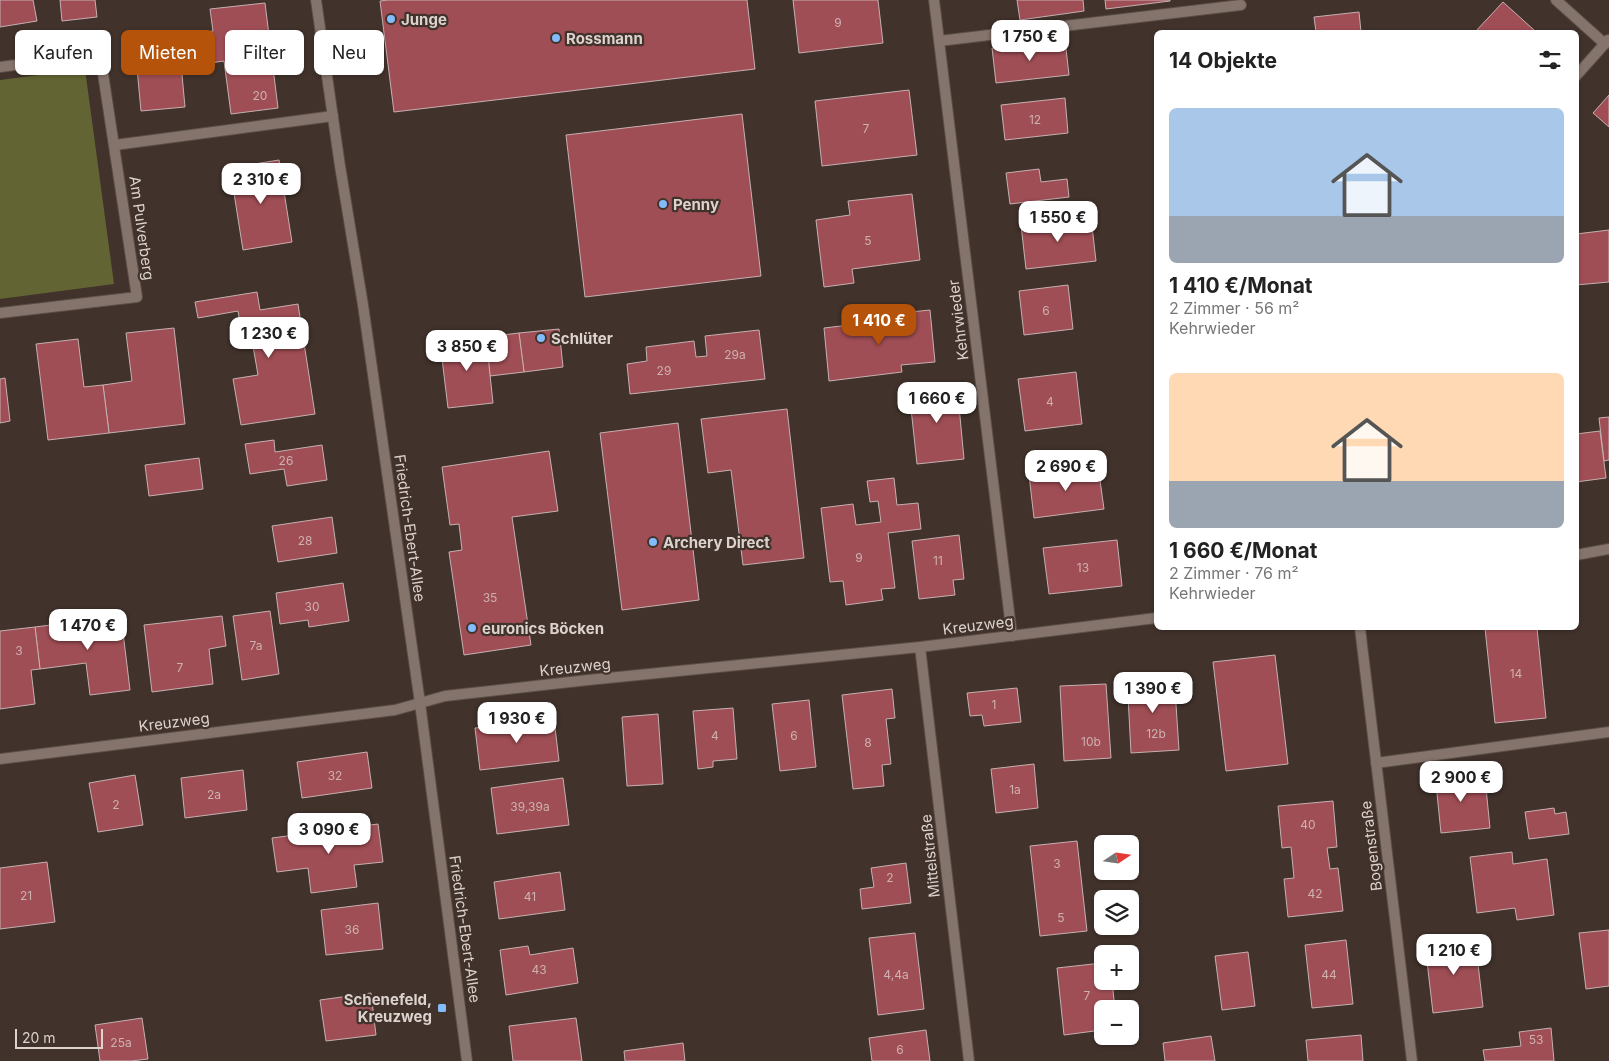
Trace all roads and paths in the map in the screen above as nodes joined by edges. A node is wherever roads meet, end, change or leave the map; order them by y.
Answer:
1 (316, 0) edge
2 (934, 0) edge
3 (1556, 0) edge
4 (1241, 5) dead end
5 (939, 41) junction
6 (1607, 42) edge
7 (0, 67) edge
8 (1579, 73) edge
9 (333, 116) junction
10 (115, 146) junction
11 (0, 313) edge
12 (1609, 549) edge
13 (1579, 554) edge
14 (1154, 618) edge
15 (1360, 630) edge
16 (1012, 636) junction
17 (920, 647) junction
18 (420, 703) junction
19 (1609, 732) edge
20 (0, 759) edge
21 (1376, 763) junction
22 (467, 1061) edge
23 (969, 1061) edge
24 (1412, 1061) edge

1 - 9 street, Friedrich-Ebert-Allee
2 - 5 street, Kehrwieder
3 - 6 street
4 - 5 street
5 - 16 street, Kehrwieder
6 - 8 street
7 - 10 street, Am Pulverberg
9 - 10 street
9 - 18 street, Friedrich-Ebert-Allee
10 - 11 street, Am Pulverberg
12 - 13 street
14 - 16 street, Kreuzweg
15 - 21 street, Bogenstraße
16 - 17 street, Kreuzweg
17 - 18 street, Kreuzweg
17 - 23 street, Mittelstraße
18 - 20 street, Kreuzweg
18 - 22 street, Friedrich-Ebert-Allee
19 - 21 street
21 - 24 street, Bogenstraße

